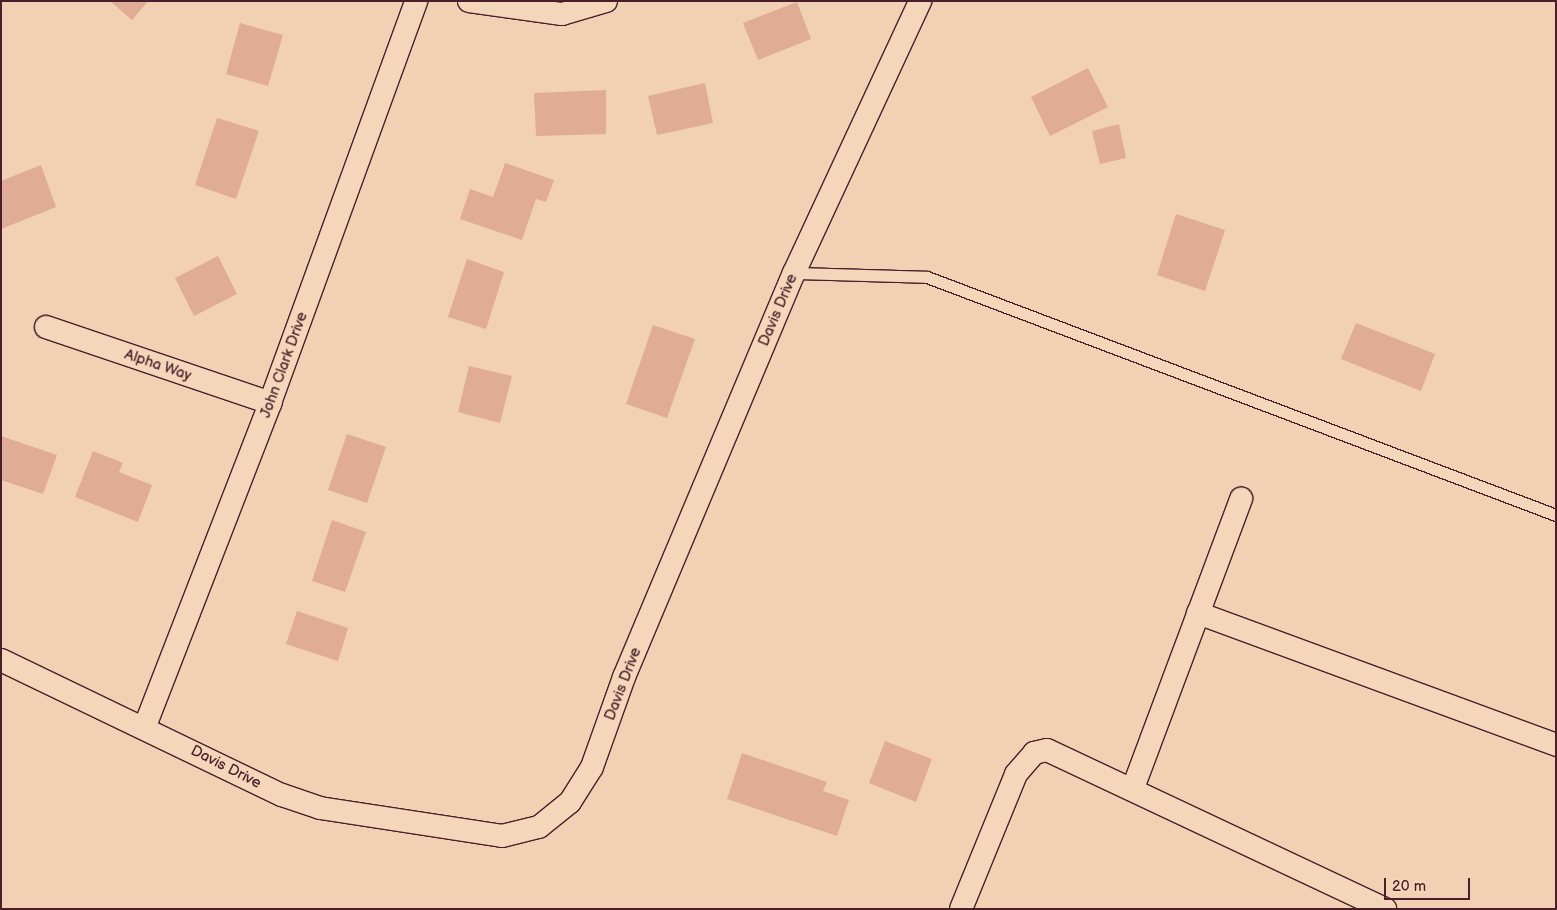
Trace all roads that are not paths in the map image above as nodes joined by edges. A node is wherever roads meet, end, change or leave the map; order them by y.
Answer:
1 (416, 1) edge
2 (469, 1) edge
3 (606, 1) edge
4 (920, 1) edge
5 (794, 273) junction
6 (46, 327) dead end
7 (270, 403) junction
8 (1241, 499) dead end
9 (1556, 515) edge
10 (1198, 613) junction
11 (1, 660) edge
12 (145, 726) junction
13 (1556, 744) edge
14 (1133, 788) junction
15 (961, 909) edge
16 (1385, 909) edge

1 - 7 street, John Clark Drive
2 - 3 street
4 - 5 street, Davis Drive
5 - 9 lane
5 - 12 street, Davis Drive
6 - 7 street, Alpha Way
7 - 12 street, John Clark Drive
8 - 10 street
10 - 13 street
10 - 14 street
11 - 12 street, Davis Drive
14 - 15 street
14 - 16 street

